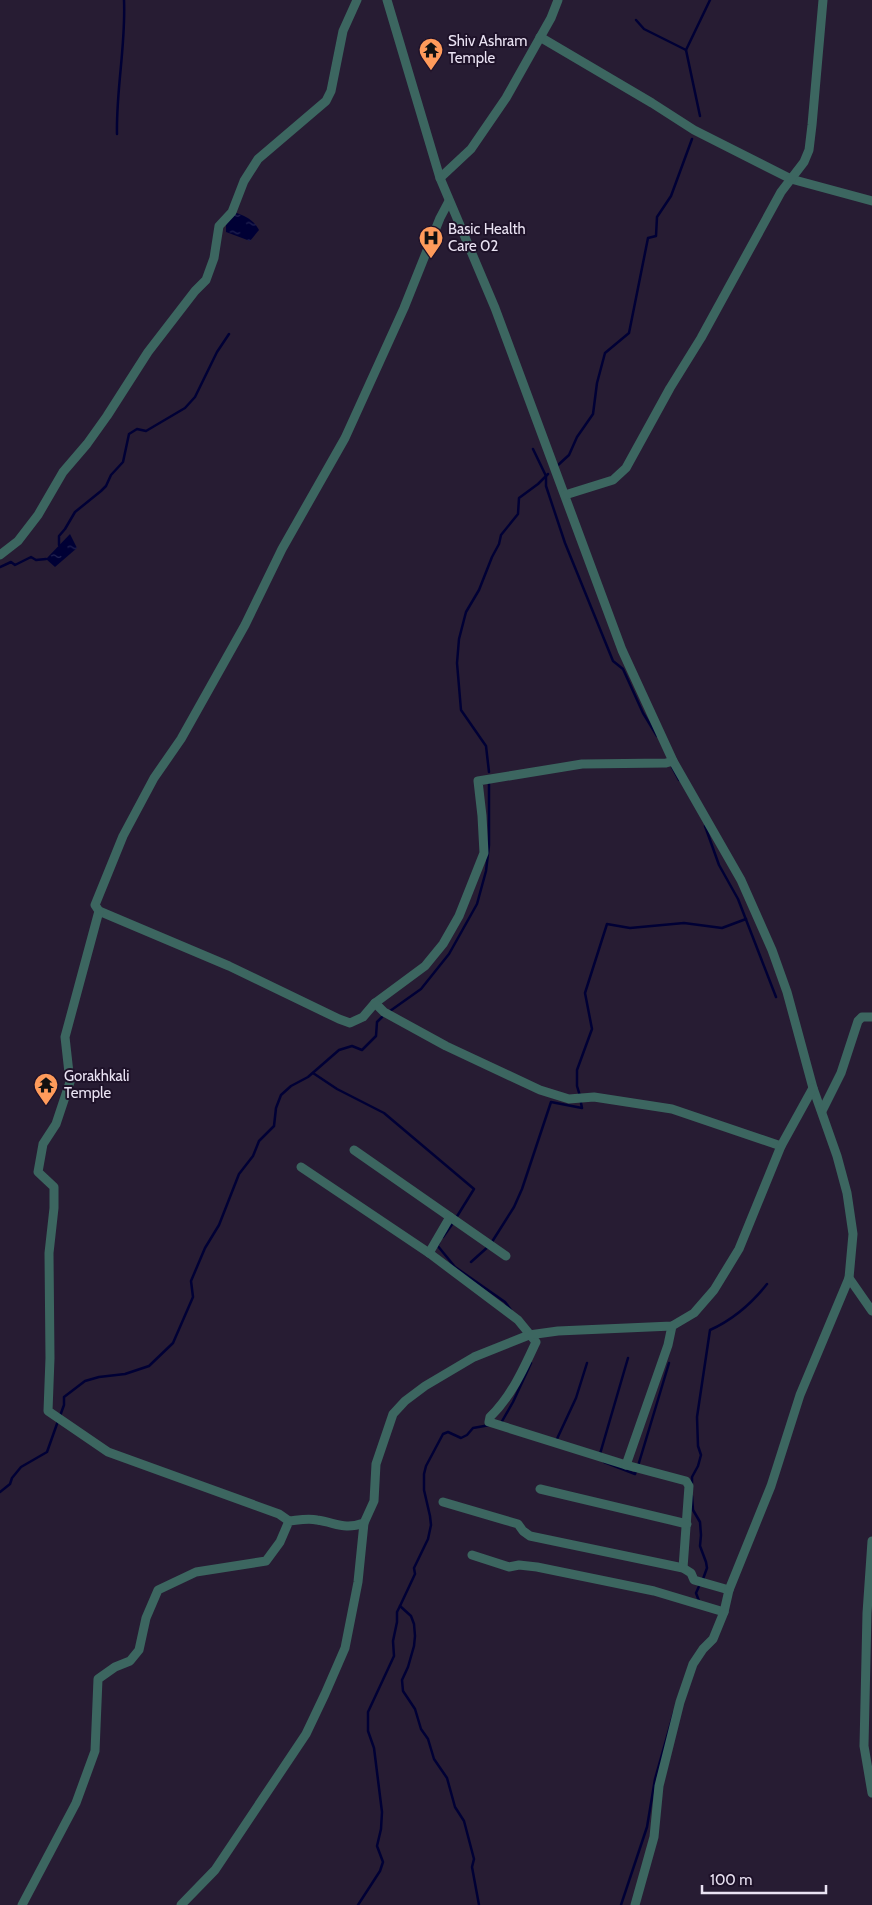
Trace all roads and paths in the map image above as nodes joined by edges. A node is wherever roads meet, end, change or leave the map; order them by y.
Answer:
1 (357, 0) edge
2 (387, 0) edge
3 (558, 0) edge
4 (823, 0) edge
5 (540, 37) junction
6 (440, 178) junction
7 (791, 178) junction
8 (449, 201) junction
9 (872, 201) edge
10 (565, 495) junction
11 (0, 555) edge
12 (673, 761) junction
13 (99, 911) junction
14 (375, 1004) junction
15 (872, 1017) edge
16 (813, 1088) junction
17 (822, 1111) junction
18 (782, 1146) junction
19 (354, 1150) dead end
20 (301, 1167) dead end
21 (450, 1217) junction
22 (429, 1254) junction
23 (506, 1256) dead end
24 (848, 1278) junction
25 (872, 1311) edge
26 (672, 1326) junction
27 (529, 1335) junction
28 (626, 1465) junction
29 (540, 1490) dead end
30 (443, 1502) dead end
31 (289, 1521) junction
32 (364, 1523) junction
33 (687, 1524) junction
34 (872, 1541) edge
35 (472, 1555) dead end
36 (683, 1568) junction
37 (729, 1590) junction
38 (724, 1612) junction
39 (872, 1793) edge
40 (22, 1905) edge
41 (181, 1905) edge
42 (635, 1905) edge

1 - 11 street
2 - 6 street
3 - 5 street
4 - 7 street
5 - 6 street
5 - 7 street
6 - 8 street
7 - 9 street
7 - 10 street
8 - 10 street
8 - 13 street
10 - 12 street
12 - 14 street
12 - 16 street
13 - 14 street
13 - 31 street
14 - 18 street
15 - 17 street
16 - 17 street
16 - 18 street
17 - 24 street
18 - 26 street
19 - 21 street
20 - 22 street
21 - 22 street
21 - 23 street
22 - 27 street
24 - 25 street
24 - 37 street
26 - 27 street
26 - 28 street
27 - 28 street
27 - 32 street
28 - 33 street
29 - 33 street
30 - 36 street
31 - 32 street
31 - 40 street
32 - 41 street
33 - 36 street
34 - 39 street
35 - 38 street
36 - 37 street
37 - 38 street
38 - 42 street

